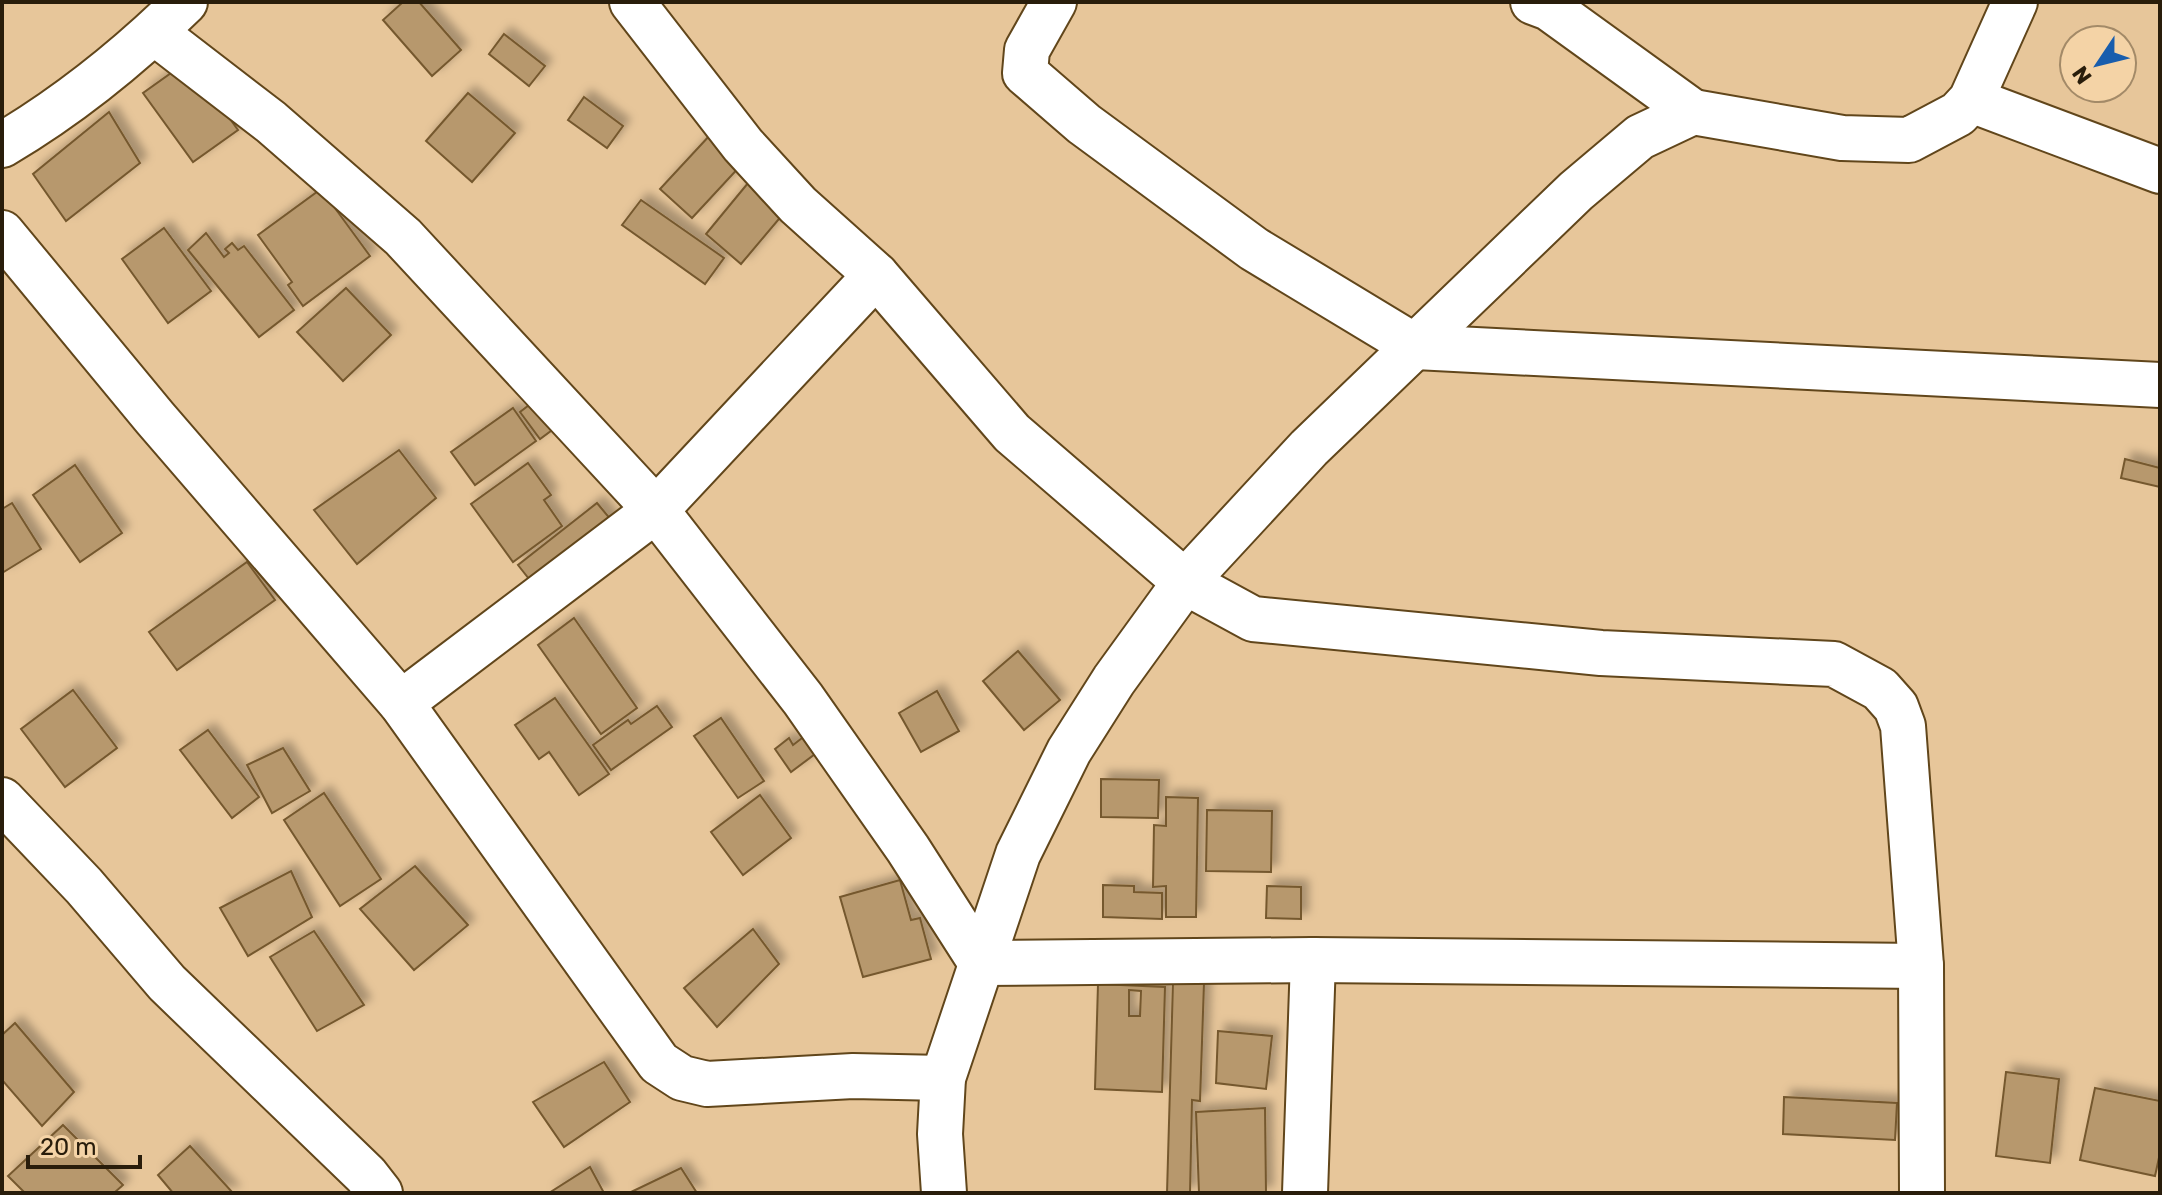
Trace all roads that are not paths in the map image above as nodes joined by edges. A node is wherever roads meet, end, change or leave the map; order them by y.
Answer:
1 (185, 2) edge
2 (632, 2) edge
3 (1054, 2) edge
4 (1533, 2) edge
5 (2015, 2) edge
6 (154, 32) junction
7 (1971, 100) junction
8 (1693, 112) junction
9 (2, 145) edge
10 (2160, 171) edge
11 (2, 233) edge
12 (876, 275) junction
13 (1416, 347) junction
14 (2160, 385) edge
15 (656, 510) junction
16 (1185, 582) junction
17 (401, 703) junction
18 (2, 800) edge
19 (1313, 960) junction
20 (981, 963) junction
21 (1921, 966) junction
22 (943, 1078) junction
23 (380, 1193) edge
24 (944, 1193) edge
25 (1305, 1193) edge
26 (1922, 1193) edge

1 - 6 street
2 - 12 street
3 - 13 street
4 - 8 street
5 - 7 street
6 - 9 street
6 - 15 street
7 - 8 street
7 - 10 street
8 - 13 street
11 - 17 street
12 - 15 street
12 - 16 street
13 - 14 street
13 - 16 street
15 - 17 street
15 - 20 street
16 - 20 street
16 - 21 street
17 - 22 street
18 - 23 street
19 - 20 street
19 - 21 street
19 - 25 street
20 - 22 street
21 - 26 street
22 - 24 street

